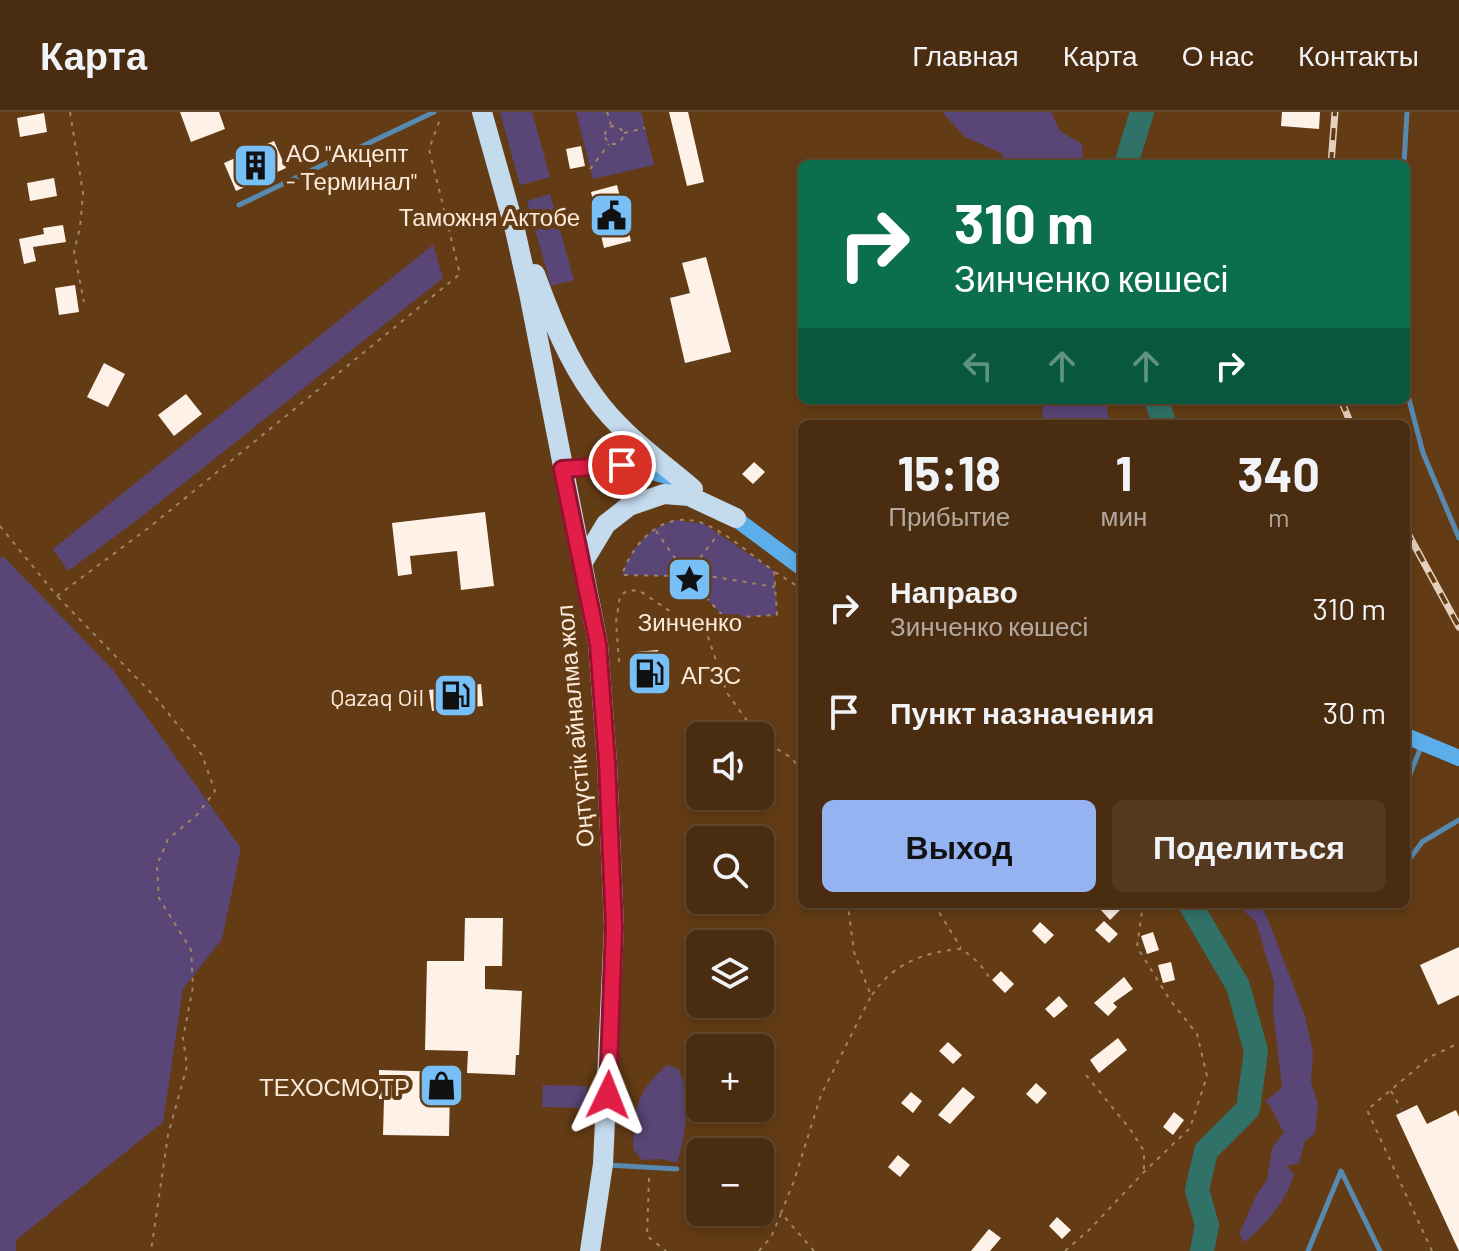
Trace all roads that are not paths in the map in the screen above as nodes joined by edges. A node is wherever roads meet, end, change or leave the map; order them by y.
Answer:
1 (434, 112) edge
2 (482, 112) edge
3 (1407, 112) edge
4 (1404, 160) edge
5 (239, 205) dead end
6 (515, 230) junction
7 (1410, 403) edge
8 (562, 469) junction
9 (693, 489) junction
10 (736, 518) junction
11 (1459, 538) edge
12 (583, 562) junction
13 (798, 565) edge
14 (1410, 737) edge
15 (1423, 742) junction
16 (1459, 758) edge
17 (1410, 774) edge
18 (1459, 820) edge
19 (1410, 858) edge
20 (603, 1164) junction
21 (677, 1169) dead end
22 (590, 1251) edge
23 (1308, 1251) edge
24 (1380, 1251) edge

1 - 5 lane
2 - 6 highway, Оңтүстік айналма жол
3 - 4 lane
6 - 8 highway, Оңтүстік айналма жол
6 - 9 highway
7 - 11 lane
8 - 9 main road
8 - 12 highway, Оңтүстік айналма жол
9 - 10 main road
10 - 12 highway
10 - 13 main road
12 - 20 highway, Оңтүстік айналма жол
14 - 15 main road
15 - 16 main road
15 - 17 lane
18 - 19 lane
20 - 21 lane
20 - 22 highway, Оңтүстік айналма жол
23 - 24 lane

